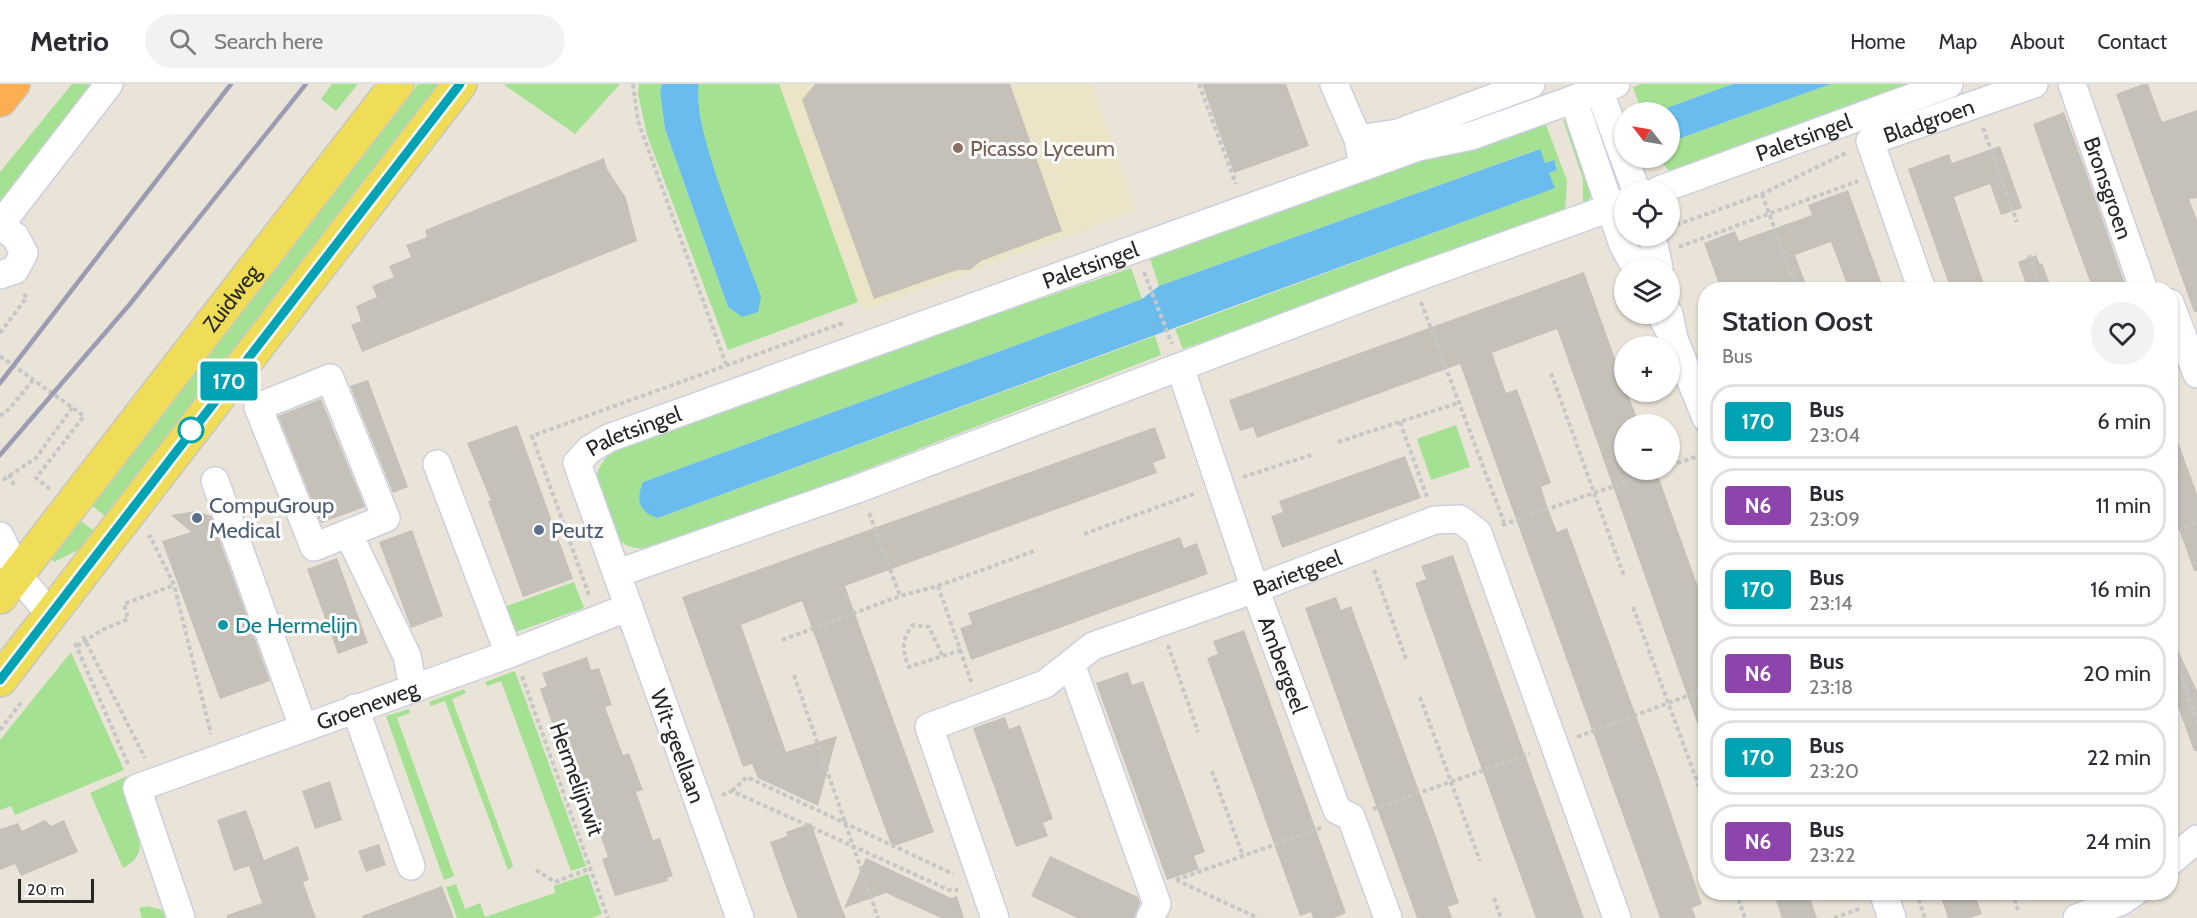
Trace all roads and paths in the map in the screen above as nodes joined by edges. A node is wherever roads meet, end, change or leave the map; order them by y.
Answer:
1 (13, 84) edge
2 (109, 84) edge
3 (397, 84) edge
4 (460, 84) edge
5 (633, 84) edge
6 (1199, 84) edge
7 (1335, 84) edge
8 (1531, 84) edge
9 (1949, 84) edge
10 (2034, 84) edge
11 (2072, 84) edge
12 (1607, 87) edge
13 (0, 100) edge
14 (1574, 101) junction
15 (1974, 105) junction
16 (1358, 139) junction
17 (1870, 141) junction
18 (1362, 168) junction
19 (1882, 173) junction
20 (1633, 180) edge
21 (1680, 182) edge
22 (1236, 184) dead end
23 (1762, 194) junction
24 (1614, 196) edge
25 (1614, 206) edge
26 (1768, 213) junction
27 (2017, 222) dead end
28 (1680, 224) edge
29 (0, 225) edge
30 (1625, 246) edge
31 (2029, 255) dead end
32 (1651, 257) edge
33 (1144, 272) dead end
34 (0, 274) edge
35 (1412, 279) junction
36 (1794, 282) edge
37 (1919, 282) edge
38 (2037, 282) edge
39 (2141, 282) edge
40 (24, 302) dead end
41 (2178, 324) edge
42 (1672, 326) edge
43 (0, 333) edge
44 (1176, 356) junction
45 (726, 364) dead end
46 (1551, 373) dead end
47 (2197, 374) edge
48 (33, 380) dead end
49 (1698, 396) edge
50 (1461, 402) junction
51 (72, 408) dead end
52 (0, 416) edge
53 (1400, 422) junction
54 (1338, 442) dead end
55 (1698, 456) edge
56 (1680, 462) edge
57 (437, 464) dead end
58 (10, 474) junction
59 (3, 480) dead end
60 (1631, 480) edge
61 (214, 481) dead end
62 (15, 487) dead end
63 (860, 488) junction
64 (1594, 493) junction
65 (1435, 520) junction
66 (2197, 522) edge
67 (1505, 525) junction
68 (2178, 528) edge
69 (1478, 533) junction
70 (349, 535) junction
71 (0, 536) edge
72 (1364, 545) junction
73 (1037, 550) dead end
74 (618, 573) junction
75 (1624, 576) dead end
76 (174, 585) dead end
77 (938, 586) junction
78 (6, 588) edge
79 (1255, 589) junction
80 (900, 596) junction
81 (629, 607) junction
82 (1633, 608) dead end
83 (50, 614) junction
84 (1160, 621) junction
85 (84, 639) junction
86 (782, 640) dead end
87 (961, 650) junction
88 (509, 654) junction
89 (942, 656) junction
90 (1406, 659) dead end
91 (1071, 664) junction
92 (4, 665) edge
93 (2178, 669) edge
94 (794, 675) dead end
95 (413, 687) junction
96 (1698, 692) edge
97 (1420, 697) dead end
98 (1668, 704) junction
99 (355, 708) junction
100 (979, 708) junction
101 (2197, 722) edge
102 (303, 727) junction
103 (1198, 732) dead end
104 (135, 736) dead end
105 (120, 744) dead end
106 (1554, 745) junction
107 (1212, 771) dead end
108 (1451, 782) junction
109 (1698, 784) edge
110 (732, 791) junction
111 (699, 804) junction
112 (1351, 817) junction
113 (844, 823) junction
114 (2197, 840) edge
115 (850, 843) junction
116 (2178, 855) edge
117 (1243, 856) junction
118 (1480, 861) dead end
119 (411, 866) dead end
120 (591, 868) junction
121 (536, 870) dead end
122 (980, 878) junction
123 (1164, 884) junction
124 (1494, 898) dead end
125 (1739, 900) edge
126 (1886, 900) edge
127 (1919, 900) edge
128 (2015, 900) edge
129 (2123, 900) edge
130 (2018, 910) dead end
131 (181, 918) edge
132 (608, 918) edge
133 (740, 918) edge
134 (878, 918) edge
135 (995, 918) edge
136 (1150, 918) edge
137 (1258, 918) edge
138 (1388, 918) edge
139 (1501, 918) edge
140 (1617, 918) edge
141 (1745, 918) edge
142 (1892, 918) edge
143 (1925, 918) edge
144 (2077, 918) edge

1 - 13 highway
2 - 29 street
3 - 78 main road, Zuidweg
4 - 83 main road
5 - 45 path
6 - 22 path
7 - 16 street
8 - 16 street
9 - 21 street, Paletsingel
10 - 15 street, Bladgroen
11 - 39 street, Bronsgroen
12 - 14 street, Paletsingel
12 - 20 street
14 - 18 street, Paletsingel
14 - 24 street
15 - 17 street, Bladgroen
15 - 27 path
16 - 18 street
17 - 19 street, Bladgroen
17 - 23 path, Paletsingel
18 - 74 street, Paletsingel
19 - 26 path
19 - 37 street, Bladgroen
23 - 26 path
23 - 28 path, Paletsingel
25 - 35 street
26 - 32 path
26 - 36 path
29 - 34 street
30 - 32 street
31 - 38 path
33 - 44 path
35 - 44 street
35 - 50 path
40 - 43 path
41 - 47 street
42 - 49 street
44 - 63 street
44 - 79 street, Ambergeel
46 - 64 path
48 - 52 path
50 - 53 path
50 - 67 path
51 - 58 path
53 - 54 path
53 - 65 path
55 - 56 path
57 - 88 street
58 - 59 path
58 - 62 path
60 - 64 path
61 - 102 street
63 - 74 street
63 - 80 path
64 - 67 path
64 - 75 path
65 - 69 street, Barietgeel
65 - 72 street, Barietgeel
66 - 68 path
67 - 69 path
69 - 106 street
70 - 70 street
70 - 95 street
71 - 78 street
72 - 79 street, Barietgeel
72 - 90 path
73 - 77 path
74 - 81 street, Wit-geellaan
76 - 85 path
77 - 80 path
77 - 87 path
78 - 83 street
79 - 84 street, Barietgeel
79 - 112 street, Ambergeel
80 - 86 path
81 - 88 street, Groeneweg
81 - 111 street, Wit-geellaan
82 - 98 path
83 - 92 main road
84 - 91 street, Barietgeel
84 - 103 path
85 - 104 path
85 - 105 path
87 - 89 path
87 - 100 path
88 - 95 street, Groeneweg
88 - 120 path, Hermelijnwit
89 - 89 path
91 - 100 street, Barietgeel
91 - 123 street
93 - 101 path
94 - 113 path
95 - 99 street, Groeneweg
96 - 98 path
97 - 108 path
98 - 106 path
98 - 109 path
99 - 102 street, Groeneweg
99 - 119 street
100 - 122 street, Barietgeel
102 - 131 street, Groeneweg
106 - 108 path
106 - 140 street
107 - 117 path
108 - 112 path
108 - 118 path
110 - 111 path
110 - 113 path
110 - 115 path
111 - 133 street, Wit-geellaan
112 - 117 path
112 - 138 street, Ambergeel
113 - 115 path
113 - 122 path
114 - 116 street
115 - 122 path
115 - 134 path
117 - 123 path
120 - 121 path
120 - 132 path, Hermelijnwit
122 - 135 street, Barietgeel
123 - 136 street
123 - 137 path
124 - 139 path
125 - 141 path
126 - 142 street
127 - 143 path
128 - 130 path
129 - 144 street

